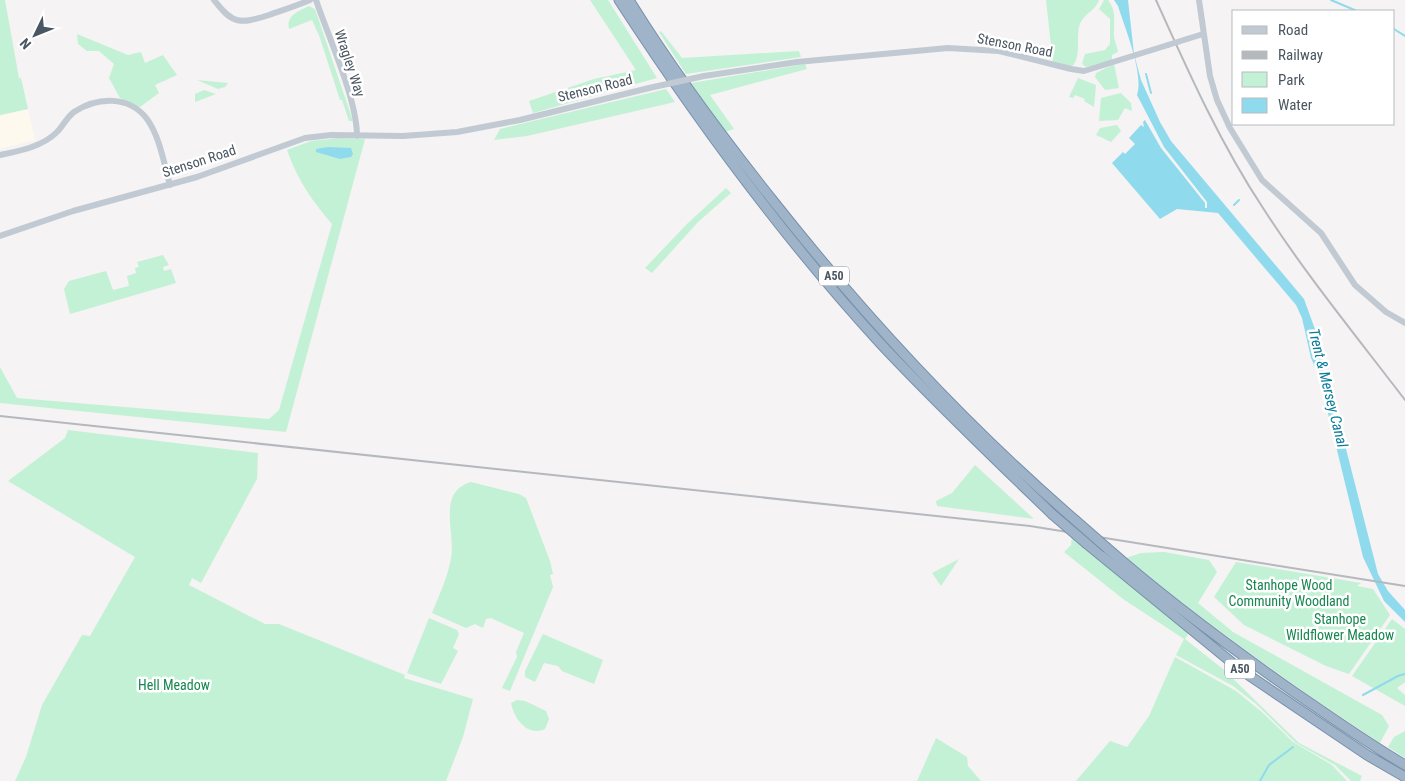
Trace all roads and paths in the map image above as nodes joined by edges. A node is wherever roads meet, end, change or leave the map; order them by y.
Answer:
1 (214, 0) edge
2 (310, 0) edge
3 (316, 0) edge
4 (619, 0) edge
5 (629, 0) edge
6 (1199, 0) edge
7 (1203, 34) junction
8 (357, 136) junction
9 (0, 155) edge
10 (170, 185) junction
11 (0, 236) edge
12 (1405, 323) edge
13 (1405, 765) edge
14 (1405, 777) edge

1 - 2 street
3 - 8 street, Wragley Way
4 - 14 highway, A50, bridge
5 - 13 highway, A50, bridge
6 - 7 street
7 - 8 street, Stenson Road, bridge
7 - 12 street
8 - 10 street, Stenson Road
9 - 10 street
10 - 11 street, Stenson Road

